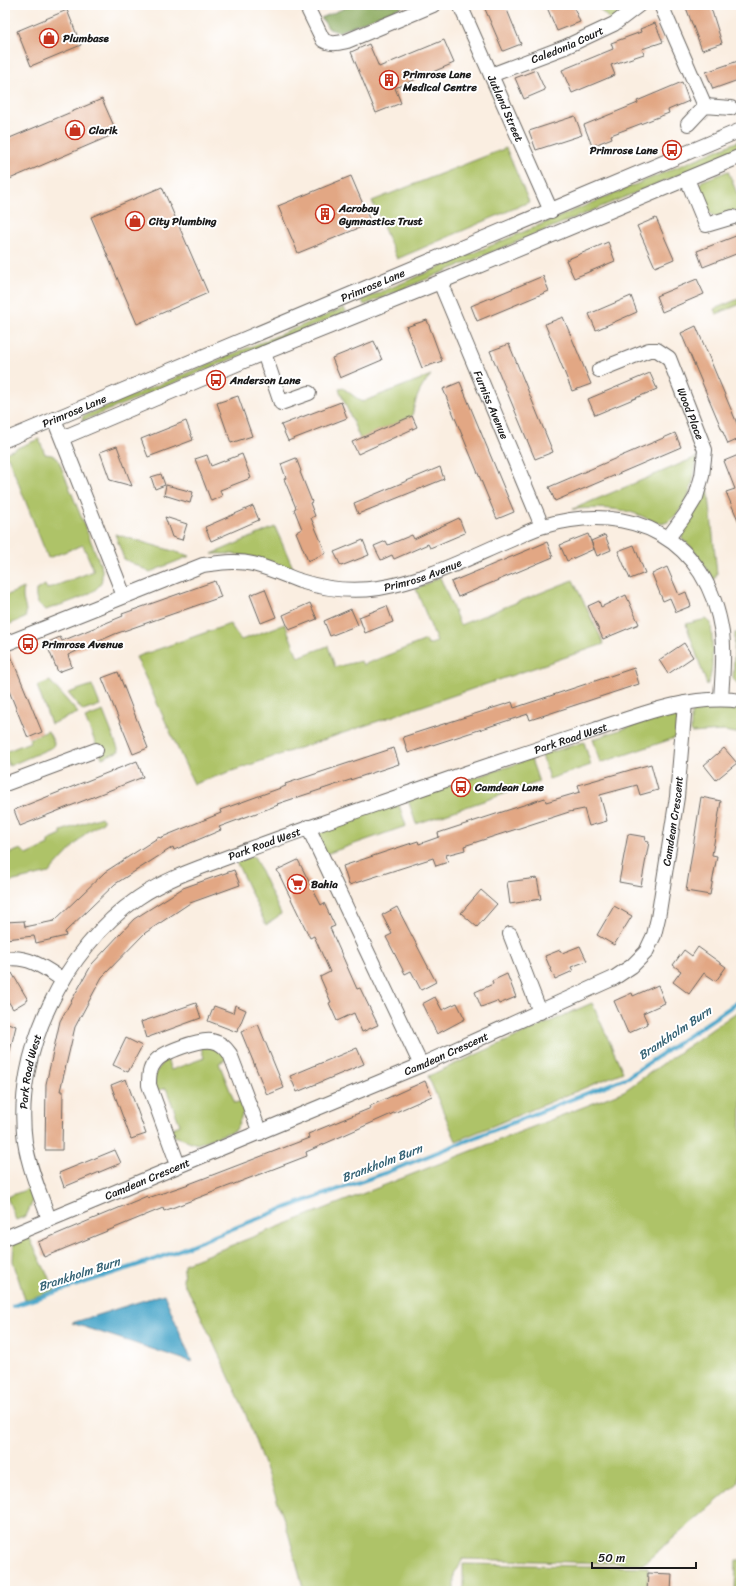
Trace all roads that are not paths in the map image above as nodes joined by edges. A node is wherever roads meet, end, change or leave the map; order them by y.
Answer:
1 (306, 5) edge
2 (433, 5) edge
3 (460, 5) edge
4 (639, 5) edge
5 (661, 5) edge
6 (491, 74) junction
7 (705, 106) junction
8 (731, 108) dead end
9 (688, 124) dead end
10 (741, 130) edge
11 (741, 156) edge
12 (687, 179) junction
13 (551, 211) junction
14 (733, 217) dead end
15 (440, 282) junction
16 (350, 294) junction
17 (359, 315) junction
18 (264, 353) junction
19 (599, 370) dead end
20 (309, 393) dead end
21 (54, 419) junction
22 (62, 438) junction
23 (5, 440) edge
24 (542, 526) junction
25 (668, 538) junction
26 (124, 596) junction
27 (5, 644) edge
28 (720, 699) junction
29 (741, 701) edge
30 (685, 703) junction
31 (96, 750) dead end
32 (5, 784) edge
33 (308, 827) junction
34 (510, 934) dead end
35 (5, 959) edge
36 (63, 980) junction
37 (540, 1012) junction
38 (421, 1065) junction
39 (260, 1133) junction
40 (178, 1165) junction
41 (49, 1218) junction
42 (5, 1238) edge

1 - 2 street
3 - 6 street, Jutland Street
4 - 6 street, Caledonia Court
5 - 7 street
6 - 13 street, Jutland Street
7 - 8 street
7 - 9 street
10 - 13 street, Primrose Lane
11 - 12 street, Primrose Lane
12 - 14 street
12 - 15 street, Primrose Lane
13 - 16 street, Primrose Lane
15 - 17 street, Primrose Lane
15 - 24 street, Furniss Avenue
16 - 17 street
16 - 21 street, Primrose Lane
17 - 18 street, Primrose Lane
18 - 20 street
18 - 22 street, Primrose Lane
19 - 25 street, Wood Place
21 - 22 street
21 - 23 street, Primrose Lane
22 - 26 street
24 - 25 street, Primrose Avenue
24 - 26 street, Primrose Avenue
25 - 28 street, Primrose Avenue
26 - 27 street, Primrose Avenue
28 - 29 street, Park Road West
28 - 30 street, Park Road West
30 - 33 street, Park Road West
30 - 37 street, Camdean Crescent
31 - 32 street
33 - 36 street, Park Road West
33 - 38 street
34 - 37 street
35 - 36 street
36 - 41 street, Park Road West
37 - 38 street, Camdean Crescent
38 - 39 street, Camdean Crescent
39 - 40 street, Camdean Crescent
39 - 40 street
40 - 41 street, Camdean Crescent
41 - 42 street, Camdean Crescent

